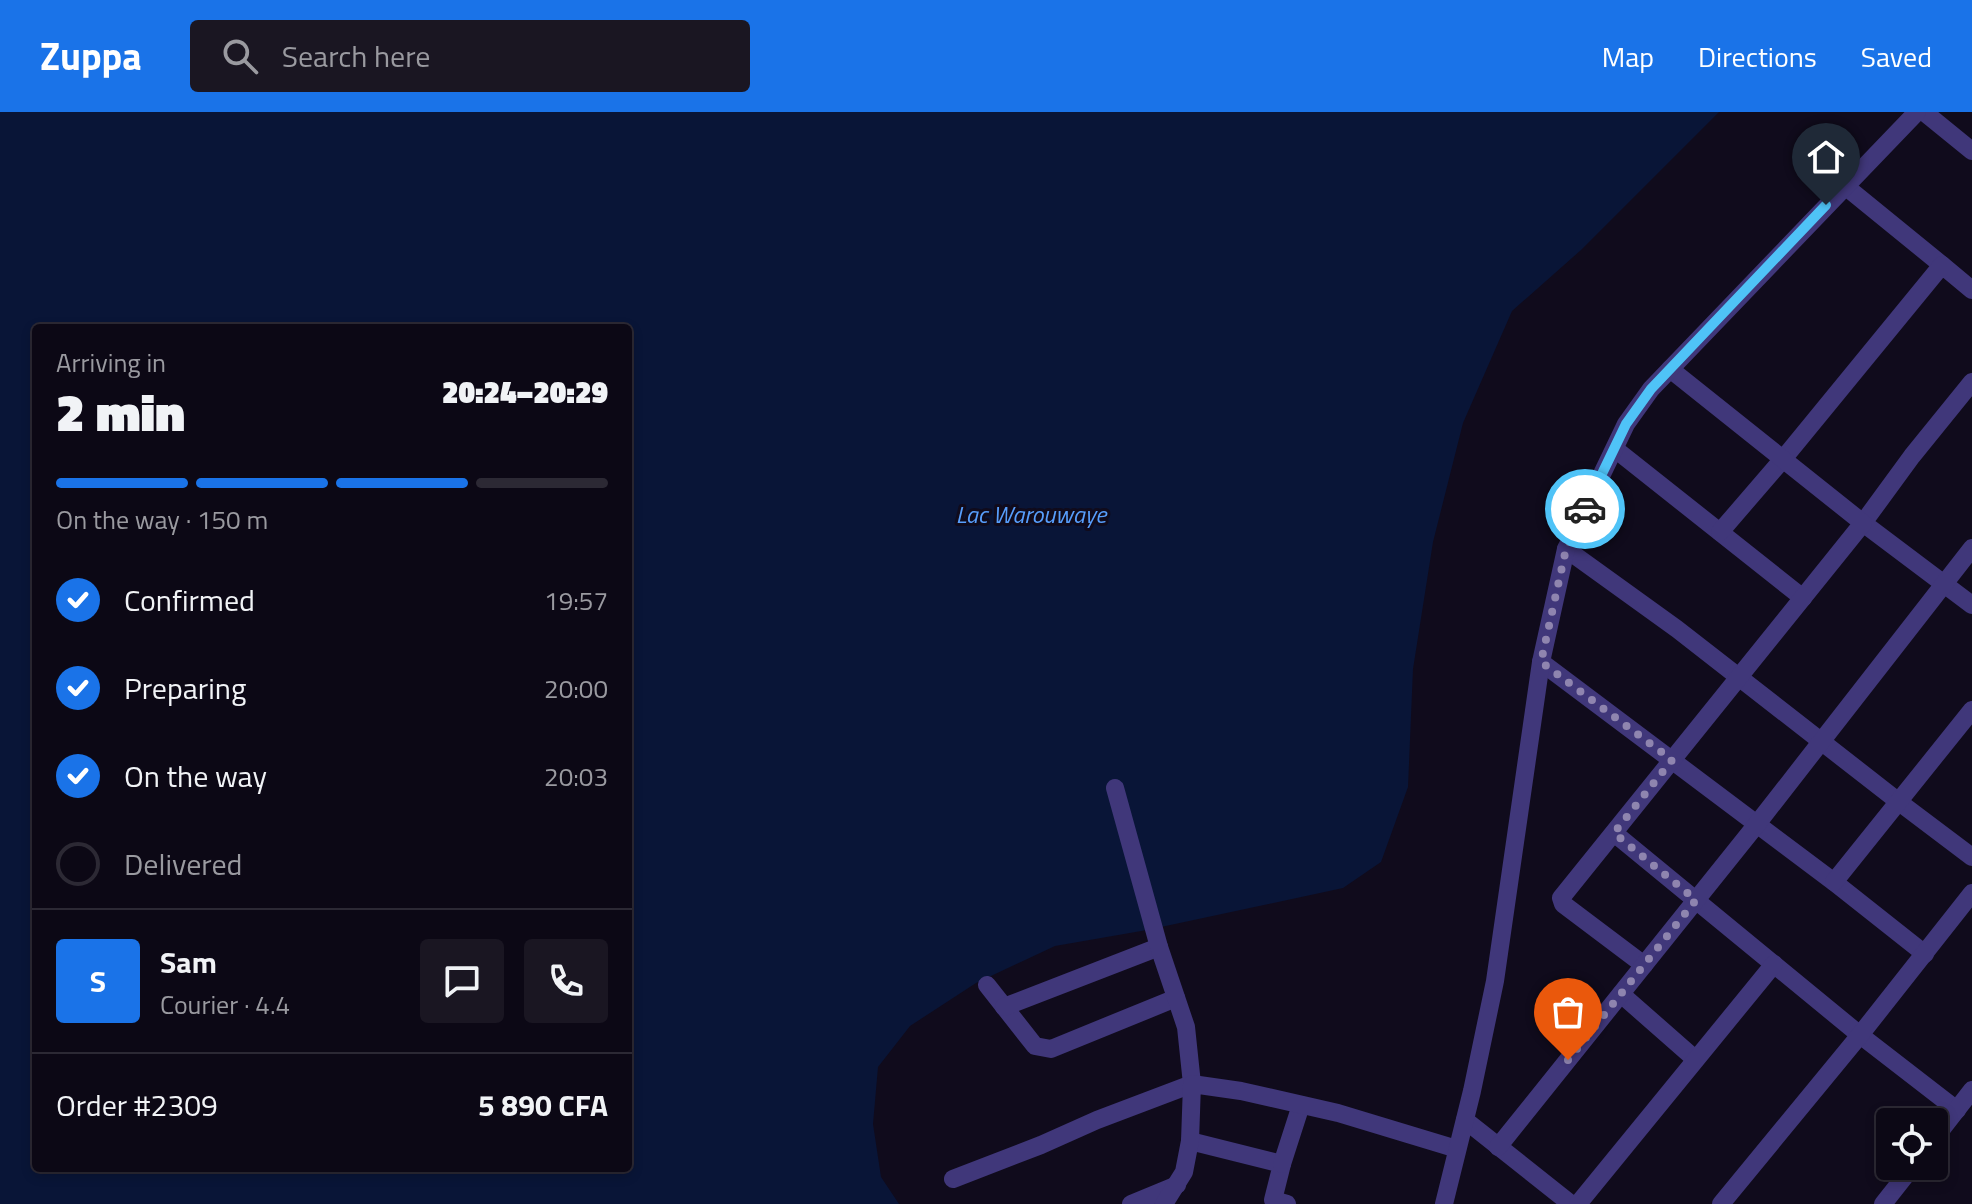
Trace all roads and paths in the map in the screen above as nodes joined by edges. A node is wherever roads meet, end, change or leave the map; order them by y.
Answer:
1 (1917, 112) edge
2 (1924, 112) edge
3 (1972, 151) edge
4 (1845, 186) junction
5 (1942, 265) junction
6 (1972, 290) edge
7 (1670, 369) junction
8 (1972, 382) edge
9 (1615, 449) junction
10 (1783, 459) junction
11 (1863, 523) junction
12 (1720, 532) junction
13 (1972, 548) edge
14 (1566, 549) junction
15 (1944, 583) junction
16 (1803, 598) junction
17 (1972, 605) edge
18 (1541, 662) junction
19 (1739, 678) junction
20 (1972, 710) edge
21 (1820, 741) junction
22 (1672, 760) junction
23 (1115, 788) dead end
24 (1899, 802) junction
25 (1757, 824) junction
26 (1614, 833) junction
27 (1972, 857) edge
28 (1834, 882) junction
29 (1972, 893) edge
30 (1696, 900) junction
31 (1159, 947) junction
32 (1925, 954) junction
33 (1774, 964) junction
34 (1644, 965) junction
35 (987, 985) dead end
36 (1621, 994) junction
37 (1176, 998) junction
38 (1004, 1007) junction
39 (1860, 1035) junction
40 (1695, 1059) junction
41 (1192, 1084) junction
42 (1972, 1090) edge
43 (1301, 1105) junction
44 (1957, 1110) junction
45 (1465, 1120) junction
46 (1948, 1121) edge
47 (1190, 1141) junction
48 (1498, 1147) junction
49 (1457, 1149) junction
50 (1282, 1164) junction
51 (953, 1179) dead end
52 (1902, 1180) edge
53 (1177, 1185) junction
54 (1277, 1203) edge
55 (1131, 1204) edge
56 (1164, 1204) edge
57 (1444, 1204) edge
58 (1571, 1204) edge
59 (1578, 1204) edge
60 (1721, 1204) edge
61 (1883, 1204) edge

1 - 4 street
2 - 3 street
4 - 5 street
4 - 7 street
5 - 6 street
5 - 10 street
7 - 9 street
7 - 10 street
8 - 11 street
9 - 12 street
9 - 14 street
10 - 11 street
10 - 12 street
11 - 15 street
11 - 16 street
12 - 16 street
13 - 15 street
14 - 18 street
14 - 19 street
15 - 17 street
15 - 21 street
16 - 19 street
18 - 22 street
18 - 45 street
19 - 21 street
19 - 22 street
20 - 24 street
21 - 24 street
21 - 25 street
22 - 25 street
22 - 26 street
23 - 31 street
24 - 27 street
24 - 28 street
25 - 28 street
25 - 30 street
26 - 30 street
26 - 34 street
28 - 32 street
29 - 32 street
30 - 33 street
30 - 34 street
31 - 37 street
31 - 38 street
32 - 39 street
33 - 39 street
33 - 40 street
34 - 36 street
35 - 38 street
36 - 40 street
36 - 48 street
37 - 38 street
37 - 41 street
39 - 44 street
39 - 60 street
40 - 59 street
41 - 43 street
41 - 47 street
41 - 51 street
42 - 44 street
43 - 49 street
43 - 50 street
44 - 46 street
45 - 48 street
45 - 49 street
47 - 50 street
47 - 53 street
48 - 58 street
49 - 57 street
50 - 54 street
52 - 61 street
53 - 55 street
53 - 56 street

